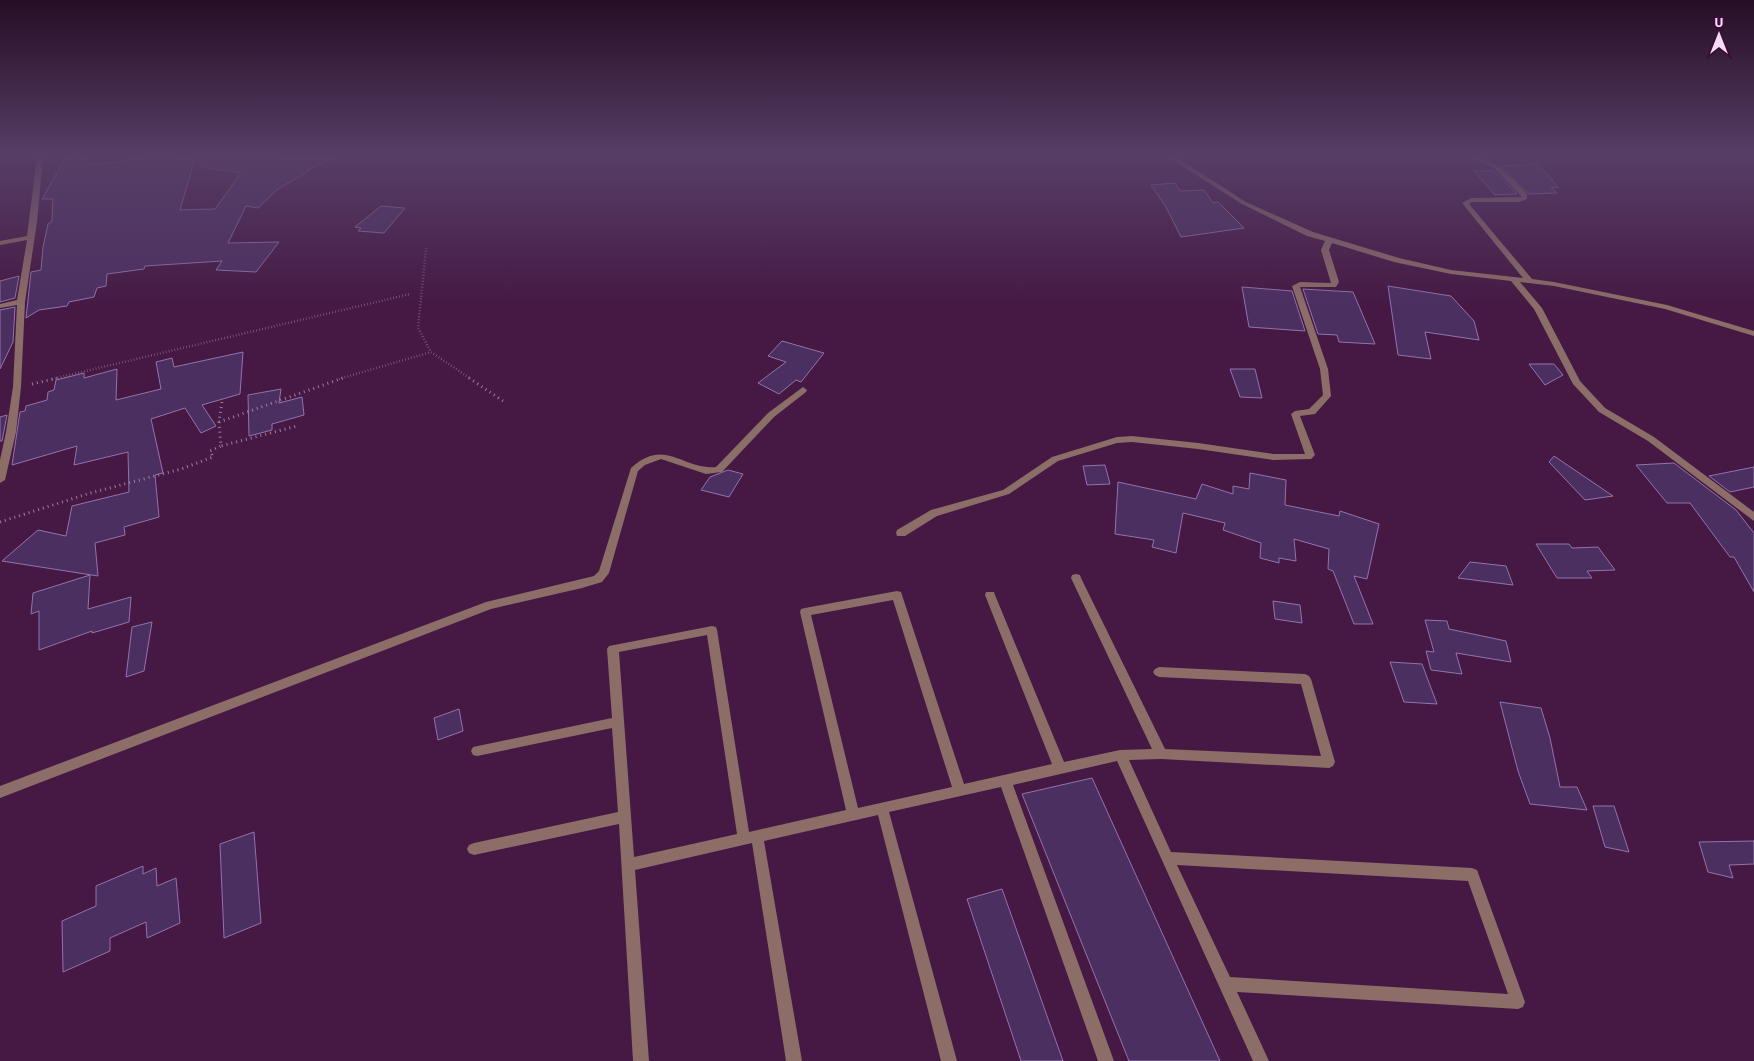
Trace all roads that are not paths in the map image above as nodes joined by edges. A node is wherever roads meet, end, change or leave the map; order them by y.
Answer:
1 (34, 207) edge
2 (1251, 207) edge
3 (1468, 207) edge
4 (31, 236) junction
5 (1329, 240) junction
6 (0, 243) edge
7 (1514, 280) junction
8 (1530, 282) junction
9 (21, 302) junction
10 (0, 306) edge
11 (1754, 334) edge
12 (802, 390) dead end
13 (0, 480) edge
14 (1754, 517) edge
15 (901, 533) dead end
16 (1076, 578) dead end
17 (990, 595) dead end
18 (1159, 672) dead end
19 (618, 722) junction
20 (477, 751) dead end
21 (1161, 754) junction
22 (1120, 755) junction
23 (1060, 768) junction
24 (1005, 780) junction
25 (960, 791) junction
26 (0, 792) edge
27 (882, 808) junction
28 (853, 815) junction
29 (624, 817) junction
30 (750, 838) junction
31 (474, 849) dead end
32 (1168, 858) junction
33 (627, 865) junction
34 (1226, 984) junction
35 (640, 1061) edge
36 (794, 1061) edge
37 (949, 1061) edge
38 (1106, 1061) edge
39 (1261, 1061) edge

1 - 4 street
2 - 5 street
3 - 8 street
4 - 6 street
4 - 9 street
5 - 7 street
5 - 15 street
7 - 8 street
7 - 14 street
8 - 11 street
9 - 10 street
9 - 13 street
12 - 26 street
16 - 21 street
17 - 23 street
18 - 21 street
19 - 20 street
19 - 29 street
19 - 30 street
21 - 22 street
22 - 23 street
22 - 32 street
23 - 24 street
24 - 25 street
24 - 38 street
25 - 27 street
25 - 28 street
27 - 28 street
27 - 37 street
28 - 30 street
29 - 31 street
29 - 33 street
30 - 33 street
30 - 36 street
32 - 34 street
32 - 34 street
33 - 35 street
34 - 39 street

